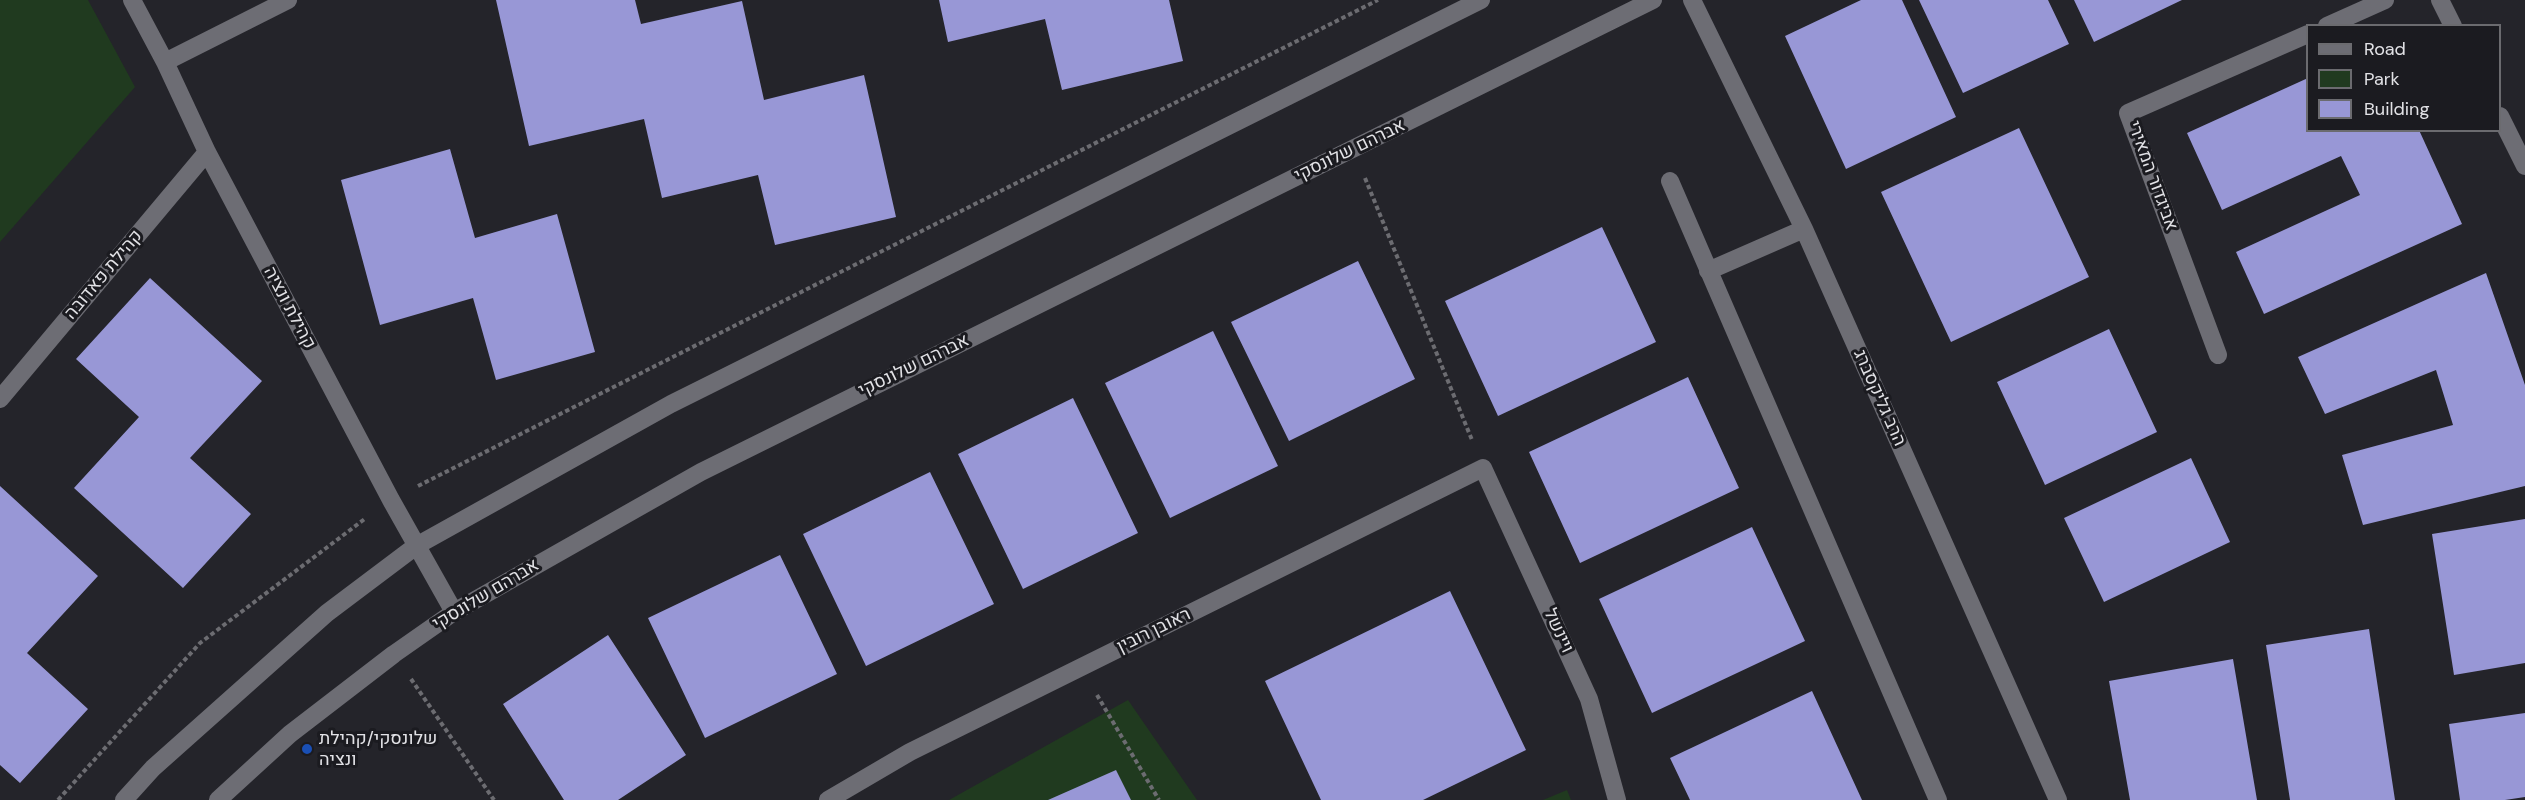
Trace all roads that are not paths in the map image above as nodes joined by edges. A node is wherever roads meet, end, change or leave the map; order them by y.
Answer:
1 (132, 0) edge
2 (288, 0) edge
3 (1481, 0) edge
4 (1653, 0) edge
5 (1692, 0) edge
6 (2385, 0) edge
7 (2440, 0) edge
8 (2331, 24) edge
9 (2452, 24) edge
10 (2306, 34) edge
11 (165, 62) junction
12 (2501, 120) edge
13 (207, 152) junction
14 (2525, 166) edge
15 (1670, 181) dead end
16 (1804, 229) junction
17 (1708, 271) junction
18 (2218, 354) dead end
19 (0, 399) edge
20 (1483, 468) joint
21 (416, 546) junction
22 (453, 612) junction
23 (124, 800) edge
24 (218, 800) edge
25 (828, 800) edge
26 (1617, 800) edge
27 (1938, 800) edge
28 (2058, 800) edge

1 - 11 street, קהילת ונציה
2 - 11 street
3 - 21 street
4 - 22 street, אברהם שלונסקי
5 - 16 street, הרב גליקסברג
6 - 8 street
7 - 9 street
10 - 18 street, אביגדור המאירי
11 - 13 street, קהילת ונציה
12 - 14 street
13 - 19 street, קהילת פאדובה
13 - 21 street, קהילת ונציה
15 - 17 street
16 - 17 street
16 - 28 street, הרב גליקסברג
17 - 27 street
20 - 25 street, ראובן רובין
20 - 26 street, ויינשל
21 - 22 street, קהילת ונציה
21 - 23 street
22 - 24 street, אברהם שלונסקי

